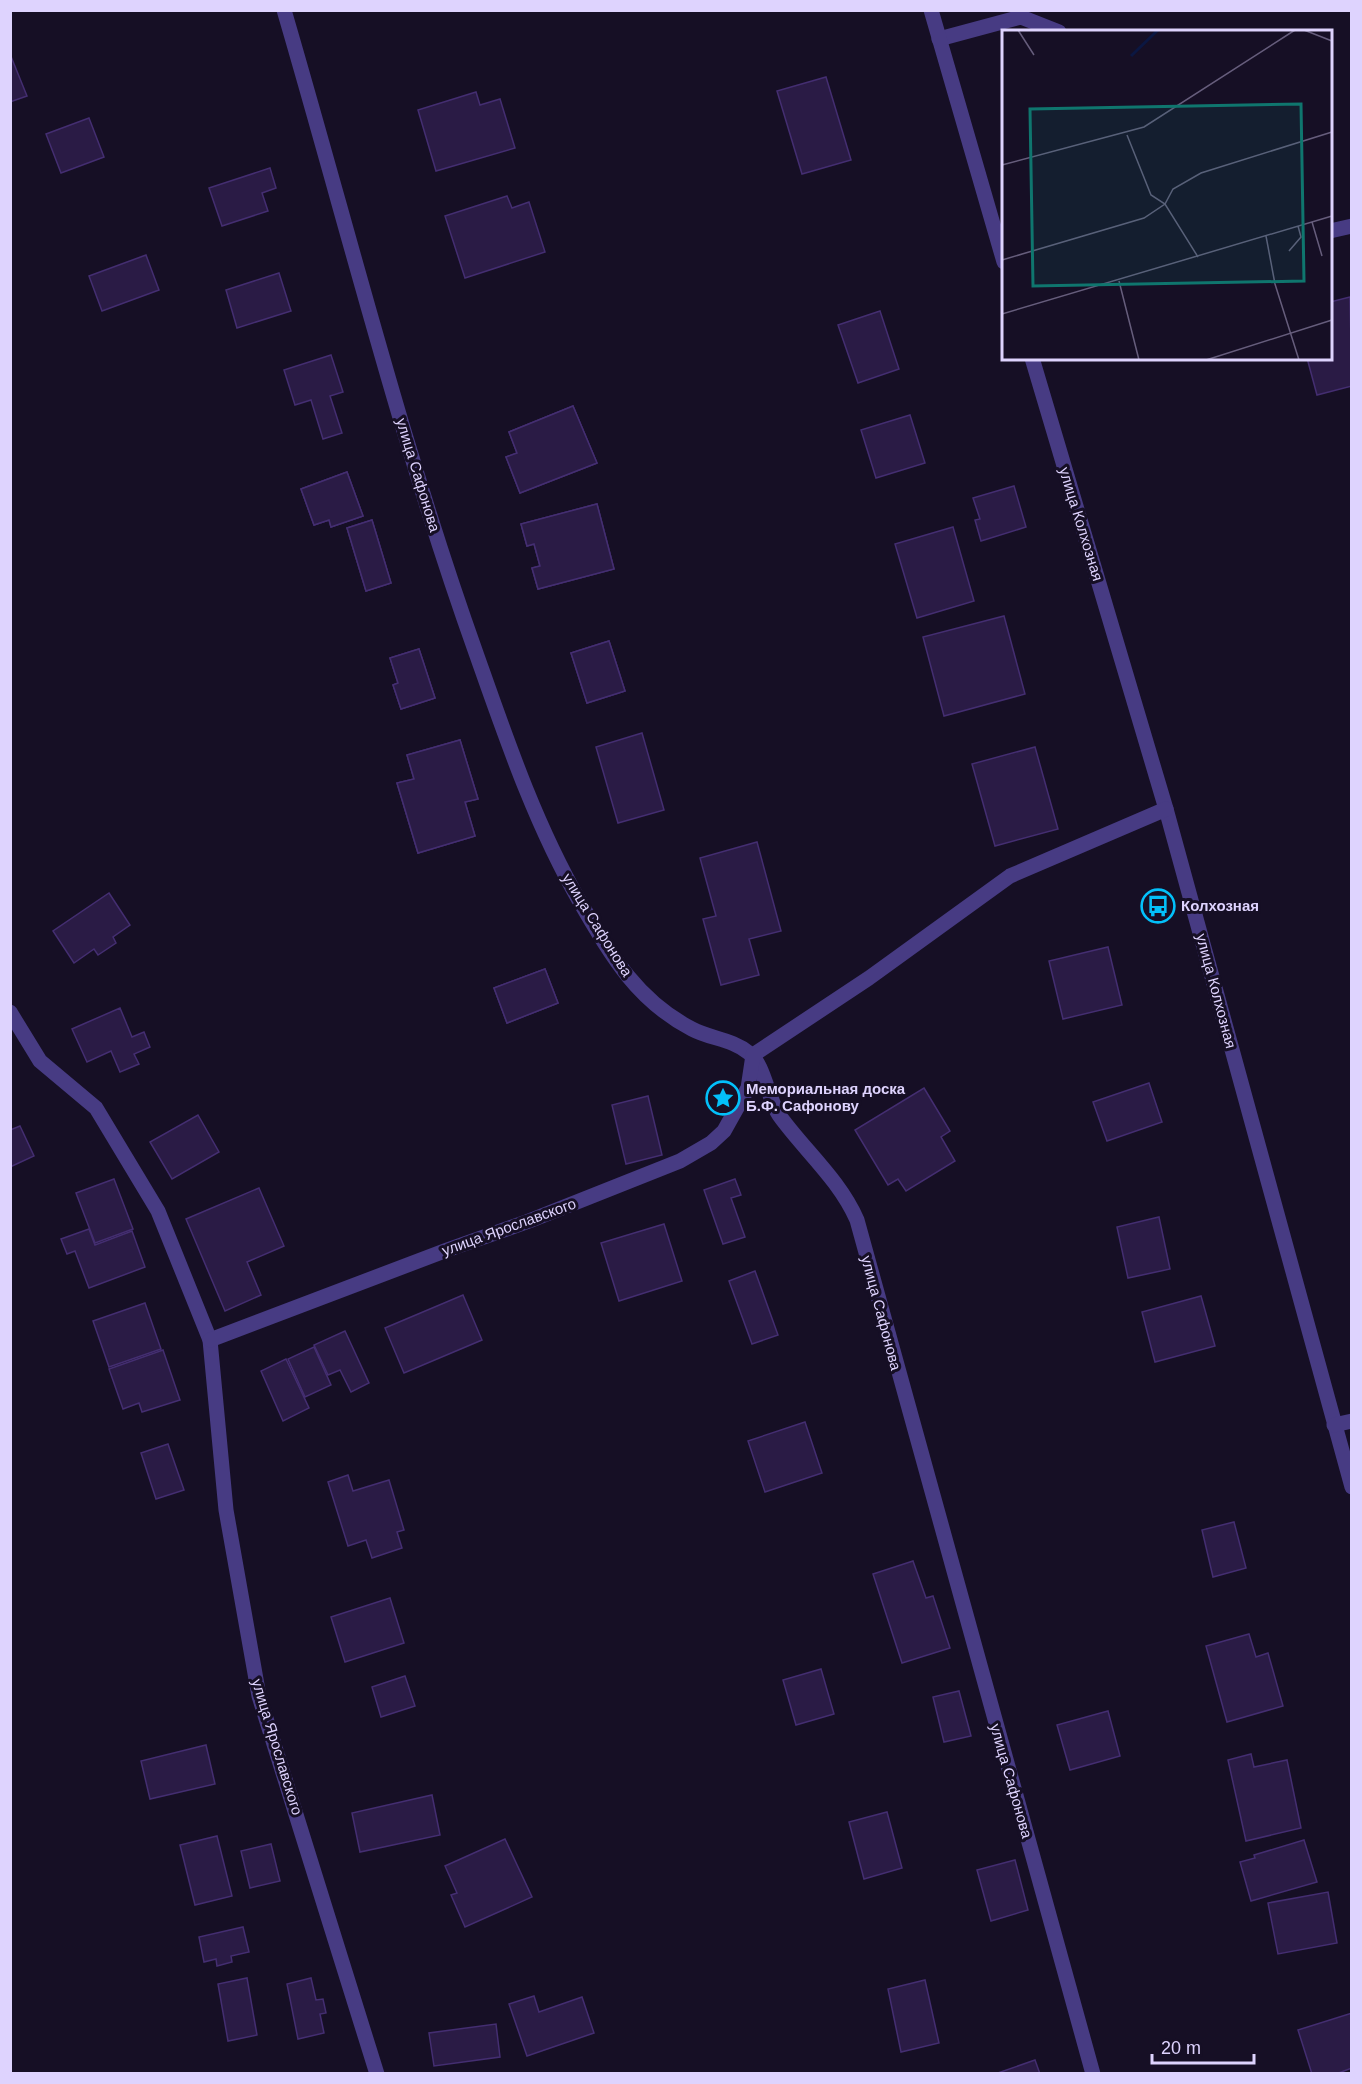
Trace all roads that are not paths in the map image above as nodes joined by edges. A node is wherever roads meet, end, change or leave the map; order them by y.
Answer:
1 (284, 10) edge
2 (931, 10) edge
3 (1039, 10) edge
4 (1021, 17) junction
5 (1054, 30) edge
6 (939, 39) junction
7 (1352, 226) edge
8 (1332, 231) edge
9 (1002, 255) edge
10 (1033, 360) edge
11 (1166, 809) junction
12 (10, 1012) edge
13 (753, 1055) junction
14 (210, 1340) junction
15 (1352, 1421) edge
16 (1334, 1425) junction
17 (1352, 1487) edge
18 (377, 2073) edge
19 (1093, 2073) edge

1 - 13 street, улица Сафонова
2 - 6 street
3 - 4 street
4 - 5 street
4 - 6 street
6 - 9 street
7 - 8 street
10 - 11 street, улица Колхозная
11 - 13 street
11 - 16 street, улица Колхозная
12 - 14 street, улица Ярославского
13 - 14 street, улица Ярославского
13 - 19 street, улица Сафонова
14 - 18 street, улица Ярославского
15 - 16 street
16 - 17 street, улица Колхозная

